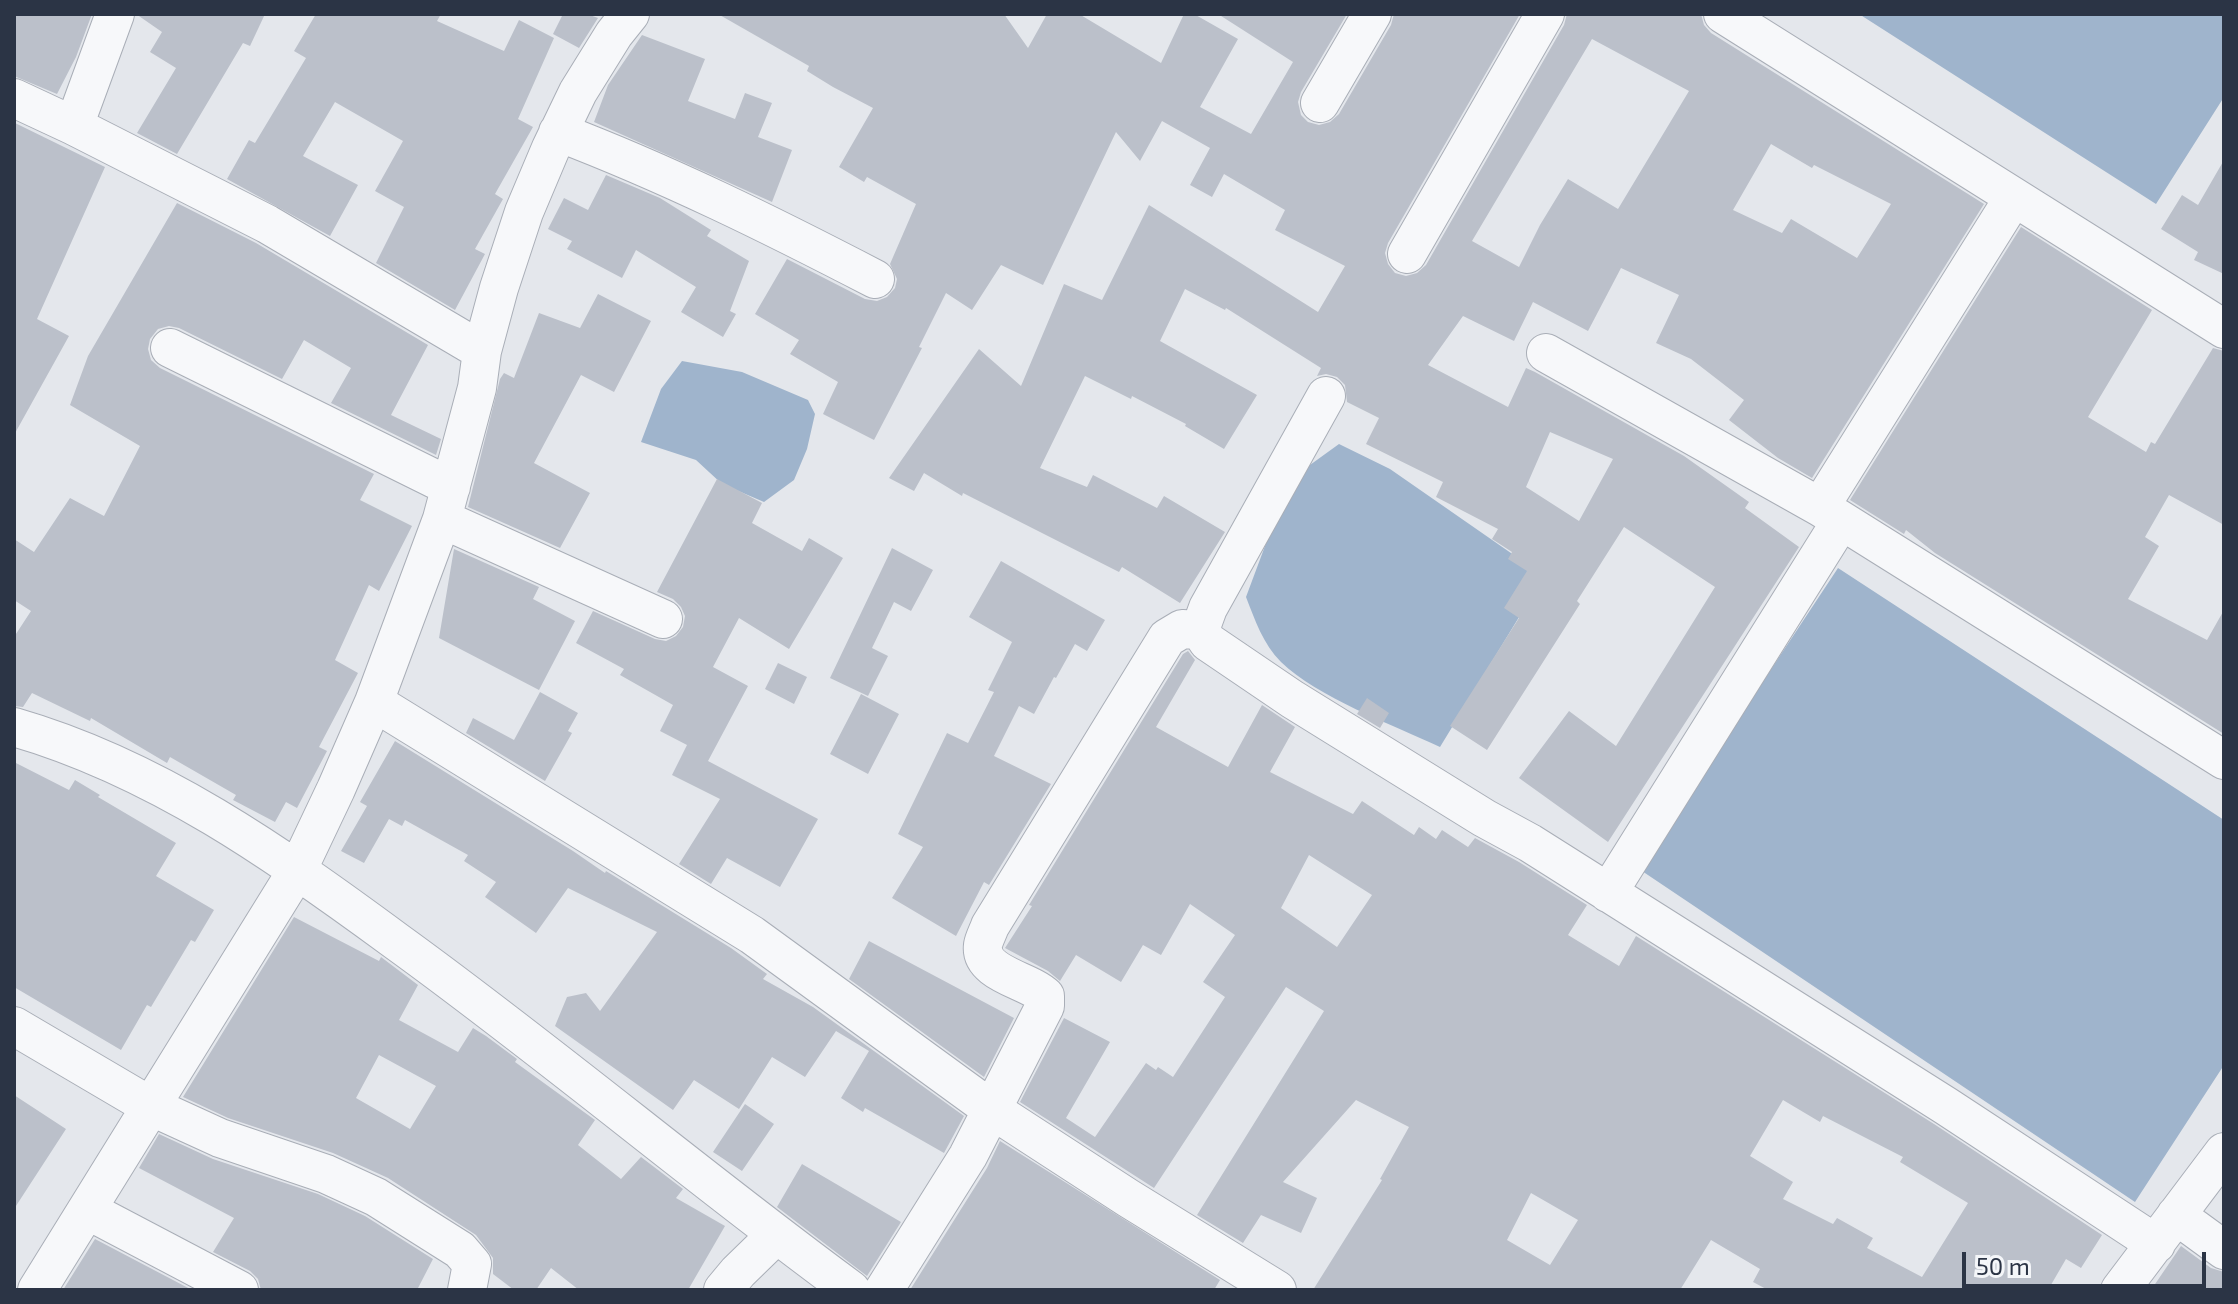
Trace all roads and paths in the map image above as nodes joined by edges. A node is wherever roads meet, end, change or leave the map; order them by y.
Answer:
1 (115, 14) edge
2 (630, 14) edge
3 (1372, 14) edge
4 (1545, 14) edge
5 (1723, 14) edge
6 (14, 98) edge
7 (1320, 103) dead end
8 (74, 126) junction
9 (558, 132) junction
10 (2014, 197) junction
11 (1407, 254) dead end
12 (875, 279) dead end
13 (2224, 329) edge
14 (170, 348) dead end
15 (482, 351) junction
16 (1546, 353) dead end
17 (1326, 396) dead end
18 (446, 503) junction
19 (1830, 514) junction
20 (663, 619) dead end
21 (1200, 630) junction
22 (374, 702) junction
23 (14, 727) edge
24 (2224, 760) edge
25 (298, 869) junction
26 (1608, 893) junction
27 (14, 1026) edge
28 (150, 1106) junction
29 (991, 1109) junction
30 (2224, 1152) edge
31 (87, 1210) junction
32 (2166, 1229) junction
33 (776, 1235) junction
34 (2224, 1250) edge
35 (37, 1290) edge
36 (239, 1290) edge
37 (467, 1290) edge
38 (723, 1290) edge
39 (851, 1290) edge
40 (884, 1290) edge
41 (1277, 1290) edge
42 (2120, 1290) edge

1 - 8 street
2 - 9 street
3 - 7 street
4 - 11 street
5 - 10 street
6 - 8 street
8 - 15 street
9 - 12 street
9 - 15 street
10 - 13 street
10 - 19 street
14 - 18 street
15 - 18 street
16 - 19 street
17 - 21 street
18 - 20 street
18 - 22 street
19 - 24 street
19 - 26 street
21 - 26 street
21 - 29 street
22 - 25 street
22 - 29 street
23 - 25 street
25 - 28 street
25 - 33 street
26 - 32 street
27 - 28 street
28 - 31 street
28 - 37 street
29 - 40 street
29 - 41 street
30 - 32 street
31 - 35 street
31 - 36 street
32 - 34 street
32 - 42 street
33 - 38 street
33 - 39 street

